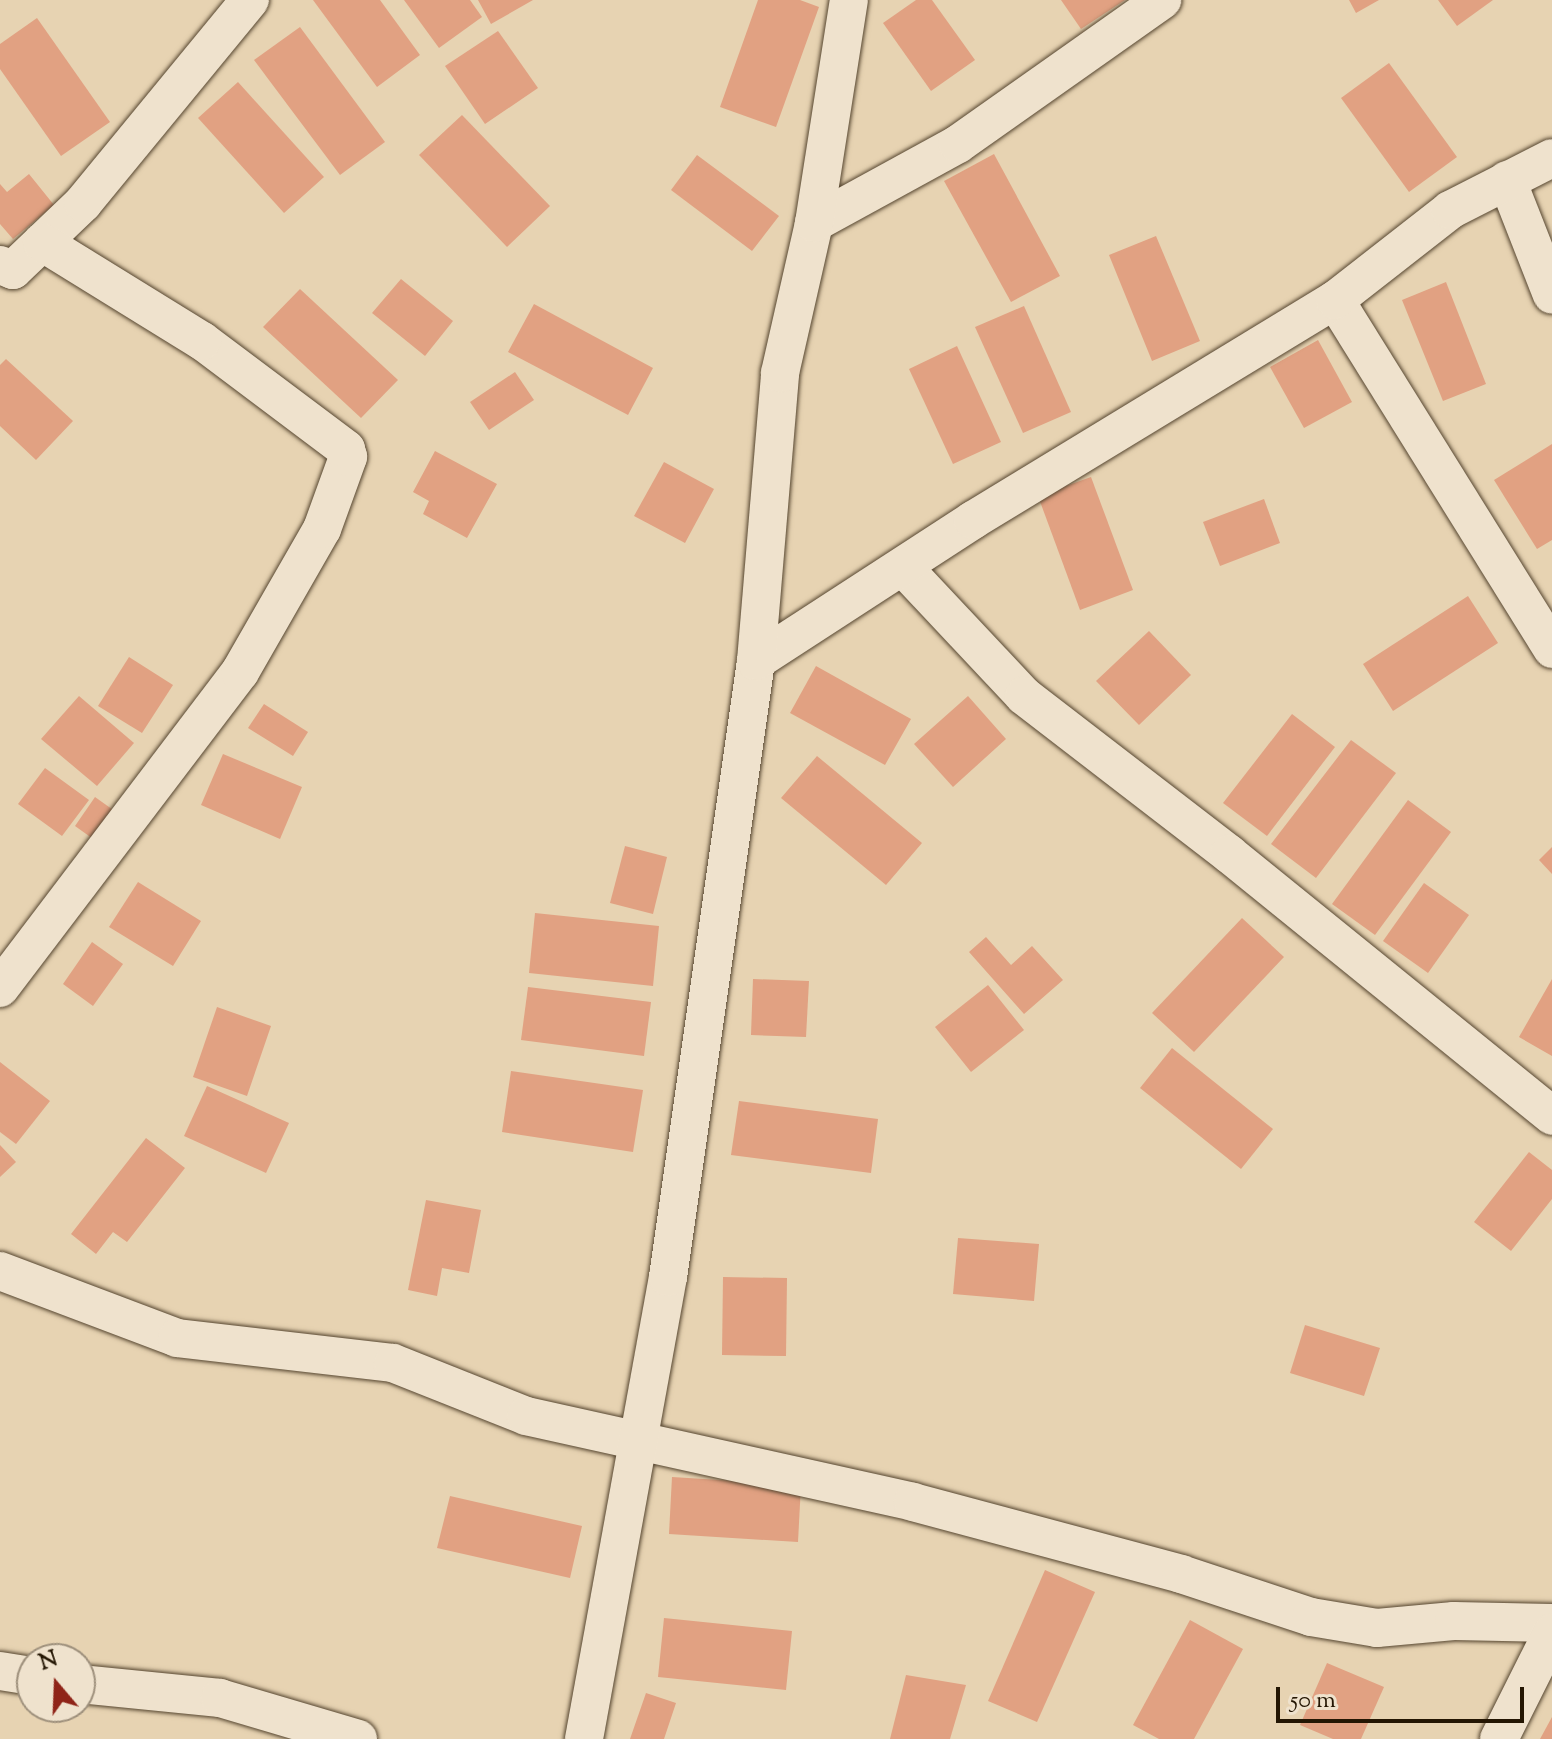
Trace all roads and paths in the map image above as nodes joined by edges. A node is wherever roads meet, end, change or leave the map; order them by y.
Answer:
1 (250, 0) edge
2 (849, 0) edge
3 (1162, 0) edge
4 (1552, 158) edge
5 (1507, 180) junction
6 (814, 223) junction
7 (42, 242) junction
8 (4, 275) edge
9 (1552, 295) edge
10 (1335, 300) junction
11 (904, 568) junction
12 (1552, 649) edge
13 (756, 661) junction
14 (0, 988) edge
15 (1552, 1116) edge
16 (0, 1271) edge
17 (638, 1438) junction
18 (1552, 1623) edge
19 (1552, 1633) edge
20 (96, 1686) edge
21 (358, 1739) edge
22 (584, 1739) edge
23 (1499, 1739) edge

1 - 7 street
2 - 6 street
3 - 6 street
4 - 5 street
5 - 9 street
5 - 10 street
6 - 13 street
7 - 8 street
7 - 14 street
10 - 11 street
10 - 12 street
11 - 13 street
11 - 15 street
13 - 17 street
16 - 17 street
17 - 18 street
17 - 22 street
19 - 23 street
20 - 21 street

